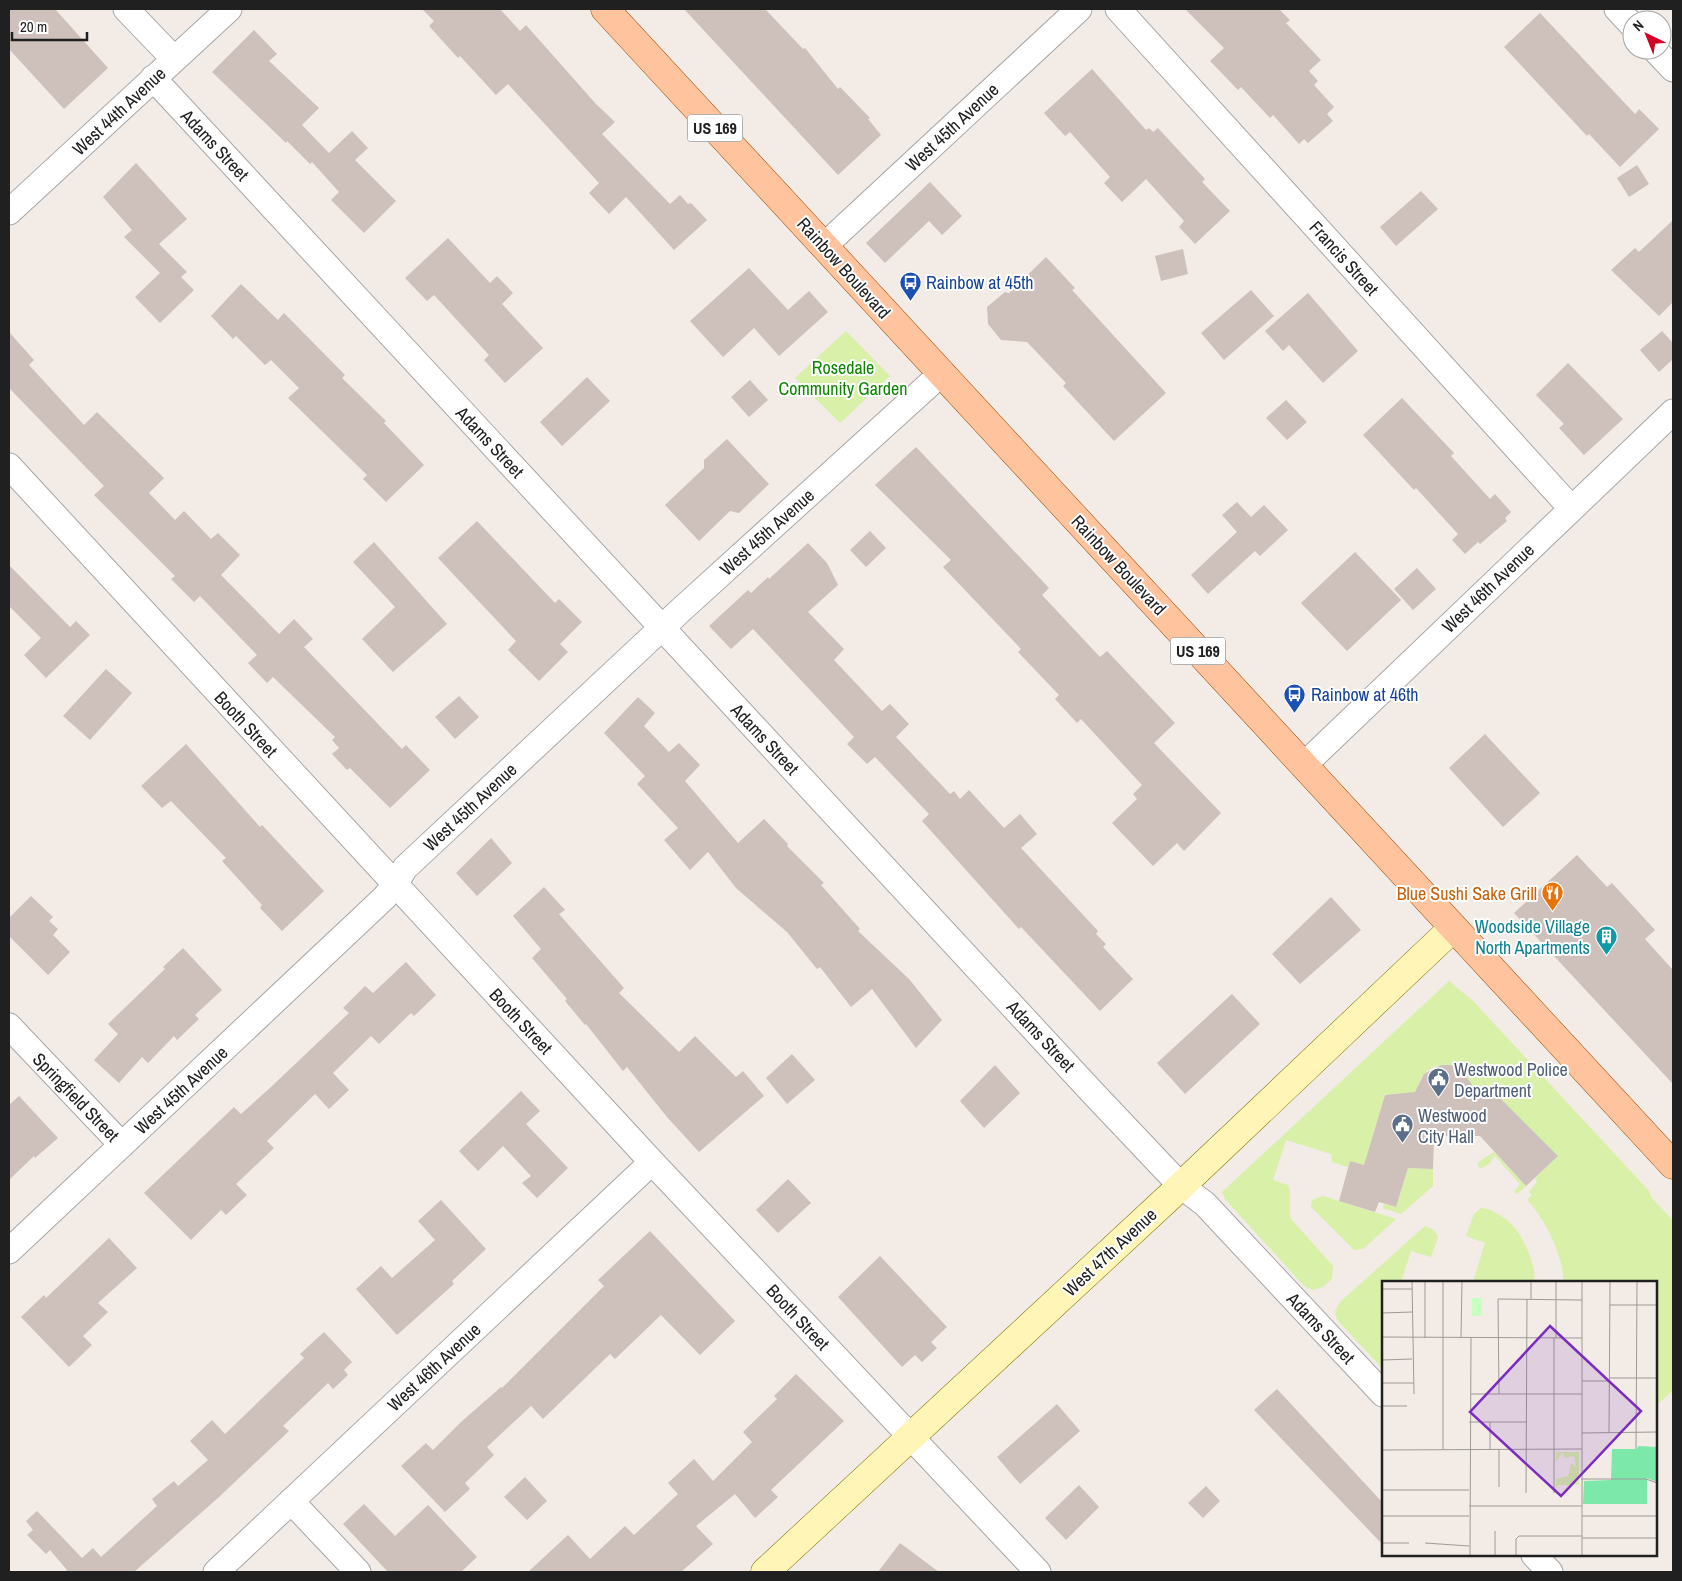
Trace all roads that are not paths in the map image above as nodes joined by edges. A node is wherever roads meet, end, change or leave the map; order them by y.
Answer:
1 (126, 9) edge
2 (228, 9) edge
3 (605, 9) edge
4 (1079, 9) edge
5 (1118, 9) edge
6 (174, 59) junction
7 (1664, 60) edge
8 (1673, 70) edge
9 (153, 78) junction
10 (9, 212) edge
11 (824, 246) junction
12 (942, 373) junction
13 (1673, 412) edge
14 (9, 466) edge
15 (1571, 508) junction
16 (662, 628) junction
17 (1304, 766) junction
18 (395, 886) junction
19 (1453, 928) junction
20 (9, 1026) edge
21 (122, 1145) junction
22 (652, 1162) junction
23 (1673, 1166) edge
24 (1180, 1186) junction
25 (9, 1251) edge
26 (1382, 1393) edge
27 (911, 1437) junction
28 (291, 1501) junction
29 (1535, 1556) edge
30 (216, 1572) edge
31 (358, 1572) edge
32 (765, 1572) edge
33 (1038, 1572) edge
34 (1550, 1572) edge

1 - 6 street
2 - 6 street, West 44th Avenue
3 - 11 main road, Rainbow Boulevard / US 169
4 - 11 street, West 45th Avenue
5 - 15 street, Francis Street
6 - 9 street, West 44th Avenue
7 - 8 street
9 - 10 street, West 44th Avenue
9 - 16 street, Adams Street
11 - 12 main road, Rainbow Boulevard / US 169
12 - 16 street, West 45th Avenue
12 - 17 main road, Rainbow Boulevard / US 169
13 - 15 street, West 46th Avenue
14 - 18 street, Booth Street
15 - 17 street, West 46th Avenue
16 - 18 street, West 45th Avenue
16 - 24 street, Adams Street
17 - 19 main road, Rainbow Boulevard / US 169
18 - 21 street, West 45th Avenue
18 - 22 street, Booth Street
19 - 23 main road, Rainbow Boulevard / US 169
19 - 24 street, West 47th Avenue
20 - 21 street, Springfield Street
21 - 25 street, West 45th Avenue
22 - 27 street, Booth Street
22 - 28 street, West 46th Avenue
24 - 26 street, Adams Street
24 - 27 street, West 47th Avenue
27 - 32 street, West 47th Avenue
27 - 33 street, Booth Street
28 - 30 street, West 46th Avenue
28 - 31 street
29 - 34 street

